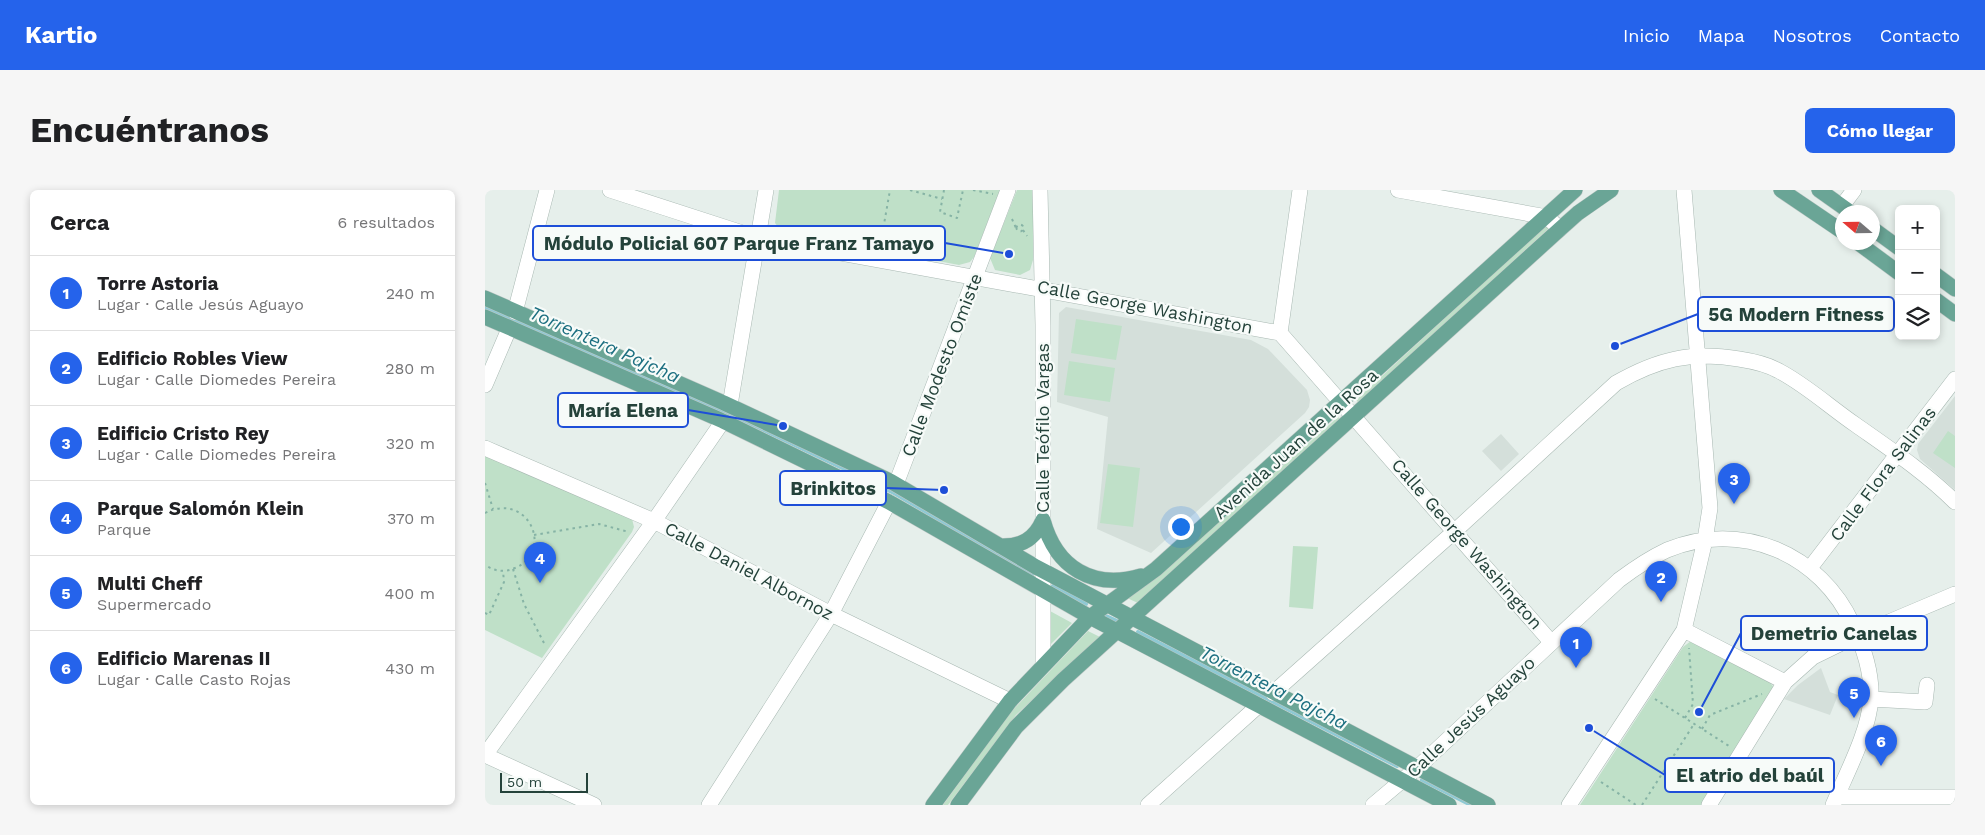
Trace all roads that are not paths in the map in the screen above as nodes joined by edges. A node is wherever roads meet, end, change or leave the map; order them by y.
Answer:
1 (547, 190) edge
2 (610, 190) edge
3 (766, 190) edge
4 (1039, 190) edge
5 (1300, 190) edge
6 (1398, 190) edge
7 (1575, 190) edge
8 (1611, 190) edge
9 (1684, 190) edge
10 (1781, 190) edge
11 (1819, 190) edge
12 (1854, 190) edge
13 (1001, 192) edge
14 (1839, 205) edge
15 (1848, 205) edge
16 (1547, 217) junction
17 (1835, 227) edge
18 (1560, 229) junction
19 (1880, 234) edge
20 (758, 238) junction
21 (1895, 245) edge
22 (1868, 250) edge
23 (1895, 270) edge
24 (977, 277) junction
25 (1940, 279) edge
26 (1042, 288) junction
27 (1955, 289) edge
28 (485, 298) edge
29 (1940, 303) edge
30 (515, 312) junction
31 (1955, 314) edge
32 (485, 318) edge
33 (509, 329) junction
34 (1280, 332) junction
35 (1697, 355) junction
36 (1955, 379) edge
37 (485, 385) edge
38 (1342, 402) junction
39 (730, 405) junction
40 (1354, 415) junction
41 (723, 421) junction
42 (485, 448) edge
43 (1898, 455) junction
44 (896, 484) junction
45 (889, 502) junction
46 (1955, 502) edge
47 (1043, 520) junction
48 (654, 521) junction
49 (1456, 530) junction
50 (1705, 540) junction
51 (1000, 546) junction
52 (1810, 568) junction
53 (1156, 569) junction
54 (1044, 570) junction
55 (1044, 592) junction
56 (1955, 594) edge
57 (1107, 603) junction
58 (831, 614) junction
59 (1090, 617) junction
60 (1133, 617) junction
61 (1684, 630) junction
62 (1117, 631) junction
63 (1858, 635) junction
64 (1551, 642) junction
65 (1043, 666) junction
66 (1785, 682) junction
67 (1927, 685) dead end
68 (1273, 693) junction
69 (1871, 699) junction
70 (1010, 701) junction
71 (1258, 706) junction
72 (485, 755) edge
73 (1417, 768) junction
74 (1403, 781) junction
75 (1955, 797) edge
76 (1835, 801) edge
77 (1902, 801) edge
78 (577, 802) edge
79 (594, 805) edge
80 (709, 805) edge
81 (933, 805) edge
82 (958, 805) edge
83 (1148, 805) edge
84 (1373, 805) edge
85 (1449, 805) edge
86 (1487, 805) edge
87 (1569, 805) edge
88 (1709, 805) edge

1 - 30 street
2 - 20 street, Calle George Washington
3 - 20 street
4 - 26 street, Calle Teófilo Vargas
5 - 34 street
6 - 16 street
7 - 16 main road, Avenida Juan de la Rosa
8 - 18 main road, Avenida Juan de la Rosa
9 - 35 street
10 - 17 main road
11 - 14 main road
12 - 15 street
13 - 24 street, Calle Modesto Omiste
16 - 18 street
16 - 38 main road, Avenida Juan de la Rosa
18 - 40 main road, Avenida Juan de la Rosa
19 - 21 main road
20 - 24 street, Calle George Washington
20 - 39 street
22 - 23 main road
24 - 26 street, Calle George Washington
24 - 44 street, Calle Modesto Omiste
25 - 27 main road
26 - 34 street, Calle George Washington
26 - 47 street, Calle Teófilo Vargas
28 - 30 main road
29 - 31 main road
30 - 39 main road
32 - 33 main road
33 - 37 street
33 - 41 main road
34 - 38 street, Calle George Washington
35 - 43 street
35 - 49 street
35 - 50 street
36 - 43 street, Calle Flora Salinas
38 - 40 street, Calle George Washington
38 - 53 main road, Avenida Juan de la Rosa
39 - 44 main road
40 - 49 street, Calle George Washington
40 - 60 main road, Avenida Juan de la Rosa
41 - 45 main road
41 - 48 street
42 - 48 street, Calle Daniel Albornoz
43 - 46 street
43 - 52 street, Calle Flora Salinas
44 - 51 main road
45 - 55 main road
45 - 58 street
47 - 51 main road
47 - 53 main road
47 - 54 street, Calle Teófilo Vargas
48 - 58 street, Calle Daniel Albornoz
48 - 72 street
49 - 64 street, Calle George Washington
49 - 68 street
50 - 52 street, Calle Jesús Aguayo
50 - 61 street
50 - 64 street, Calle Jesús Aguayo
51 - 54 main road
52 - 63 street, Calle Jesús Aguayo
53 - 57 main road, Avenida Juan de la Rosa
54 - 55 street, Calle Teófilo Vargas
54 - 57 main road
55 - 59 main road
55 - 65 street, Calle Teófilo Vargas
56 - 63 street
57 - 59 main road, Avenida Juan de la Rosa
57 - 60 main road
58 - 70 street, Calle Daniel Albornoz
58 - 80 street
59 - 62 main road
59 - 65 main road, Avenida Juan de la Rosa
60 - 62 main road, Avenida Juan de la Rosa
60 - 68 main road
61 - 66 street
61 - 87 street
62 - 71 main road
62 - 82 main road, Avenida Juan de la Rosa
63 - 66 street
63 - 69 street, Calle Jesús Aguayo
64 - 73 street, Calle Jesús Aguayo
65 - 70 main road, Avenida Juan de la Rosa
66 - 88 street
67 - 69 street
68 - 73 main road
69 - 76 street, Calle Jesús Aguayo
70 - 81 main road, Avenida Juan de la Rosa
71 - 74 main road
71 - 83 street
72 - 78 street
73 - 74 street, Calle Jesús Aguayo
73 - 86 main road
74 - 84 street, Calle Jesús Aguayo
74 - 85 main road
75 - 77 street
76 - 77 street
78 - 79 street

